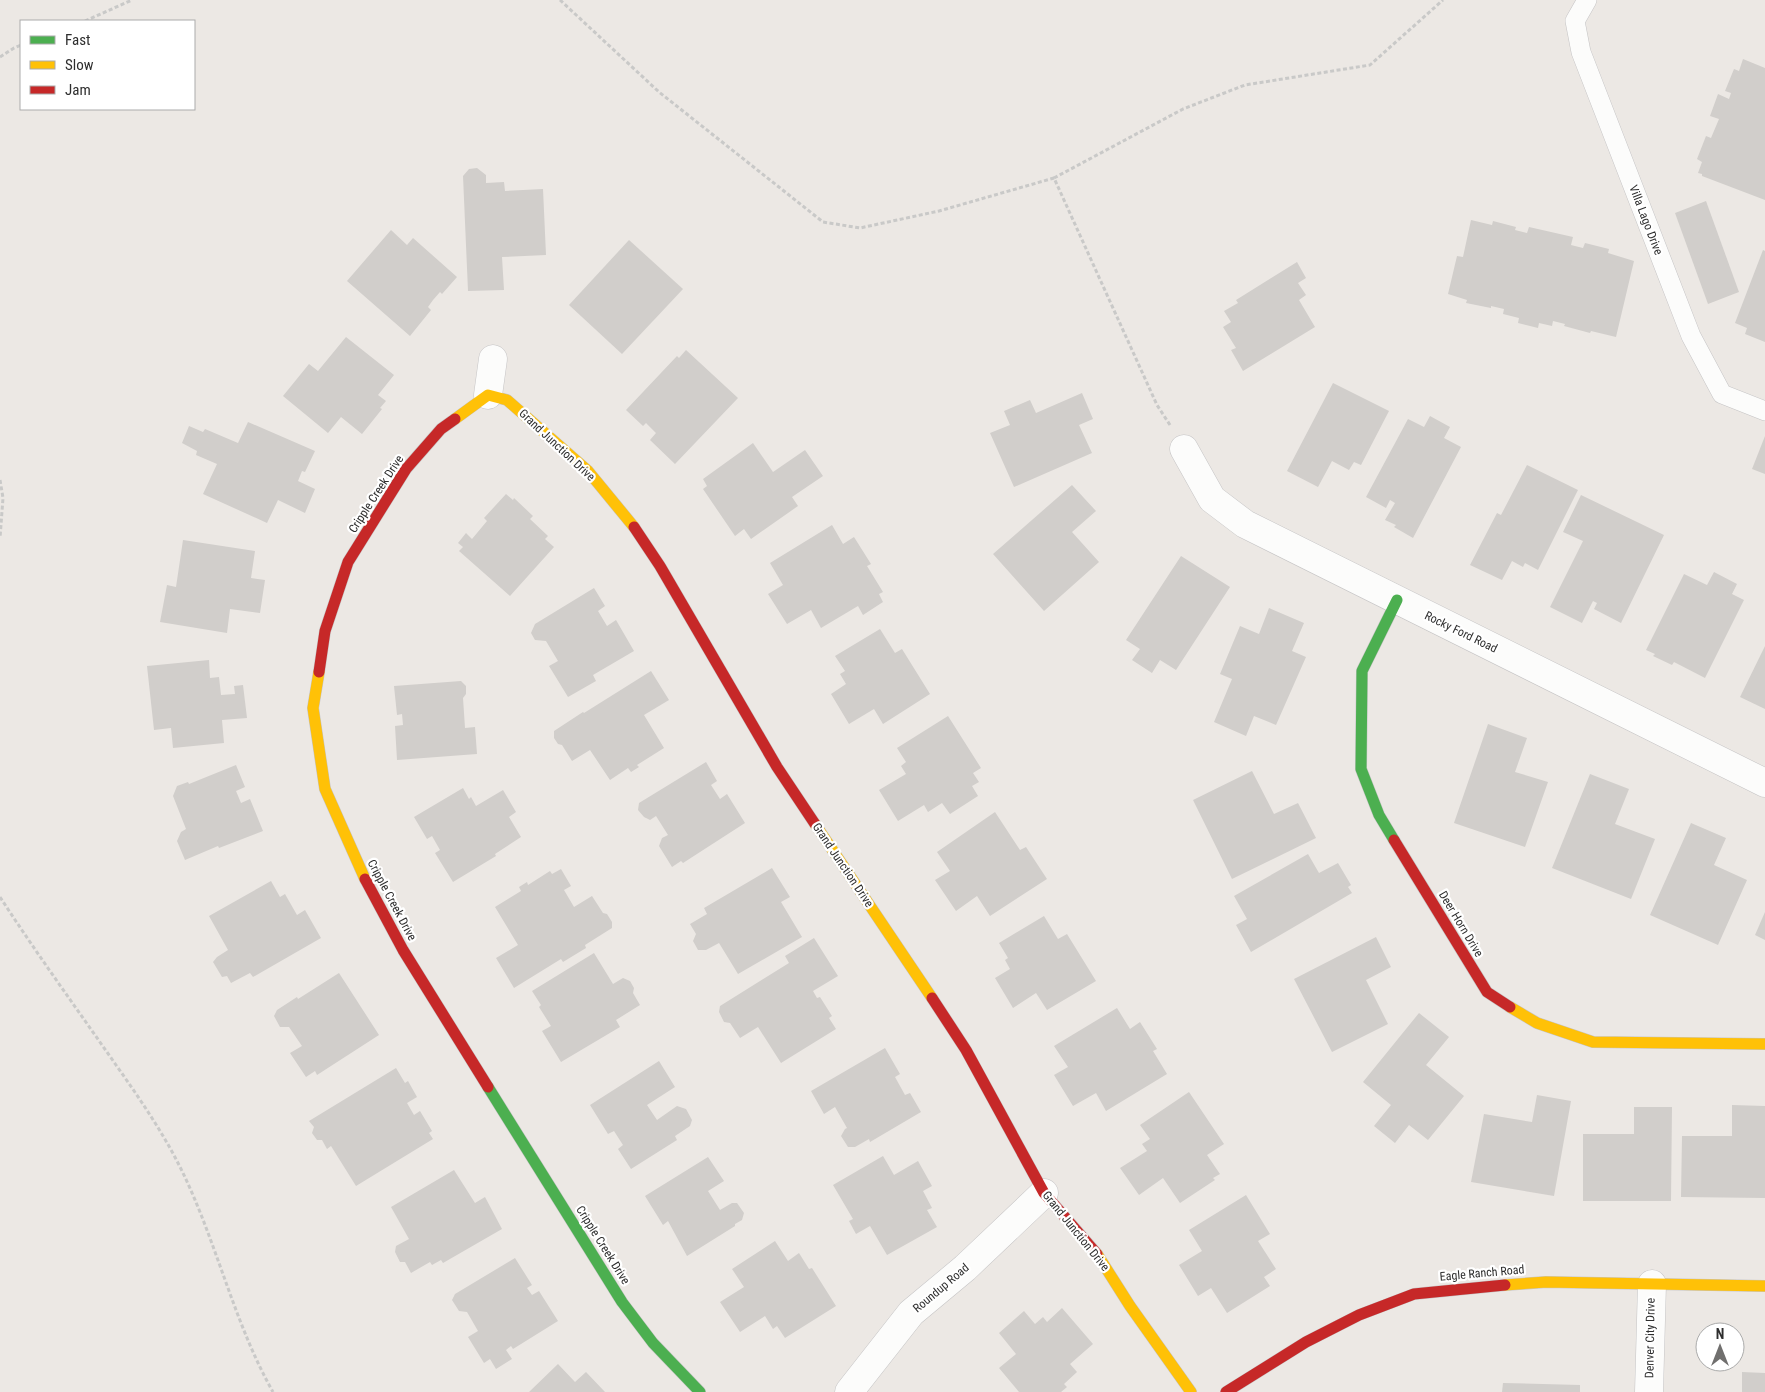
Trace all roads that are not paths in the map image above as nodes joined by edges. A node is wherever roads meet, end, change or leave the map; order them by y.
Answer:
1 (1587, 0) edge
2 (493, 359) dead end
3 (488, 395) junction
4 (1765, 411) edge
5 (1184, 449) road end
6 (1396, 600) junction
7 (1765, 783) edge
8 (1765, 1044) edge
9 (1044, 1193) junction
10 (1652, 1284) junction
11 (1765, 1286) edge
12 (700, 1392) edge
13 (849, 1392) edge
14 (1192, 1392) edge
15 (1226, 1392) edge
16 (1649, 1392) edge

1 - 4 lane, Villa Lago Drive
2 - 3 street
3 - 9 street, Grand Junction Drive
3 - 12 street, Cripple Creek Drive
5 - 6 street, Rocky Ford Road
6 - 7 street, Rocky Ford Road
6 - 8 street, Deer Horn Drive
9 - 13 street, Roundup Road
9 - 14 street, Grand Junction Drive
10 - 11 street, Eagle Ranch Road
10 - 15 street, Eagle Ranch Road
10 - 16 street, Denver City Drive

